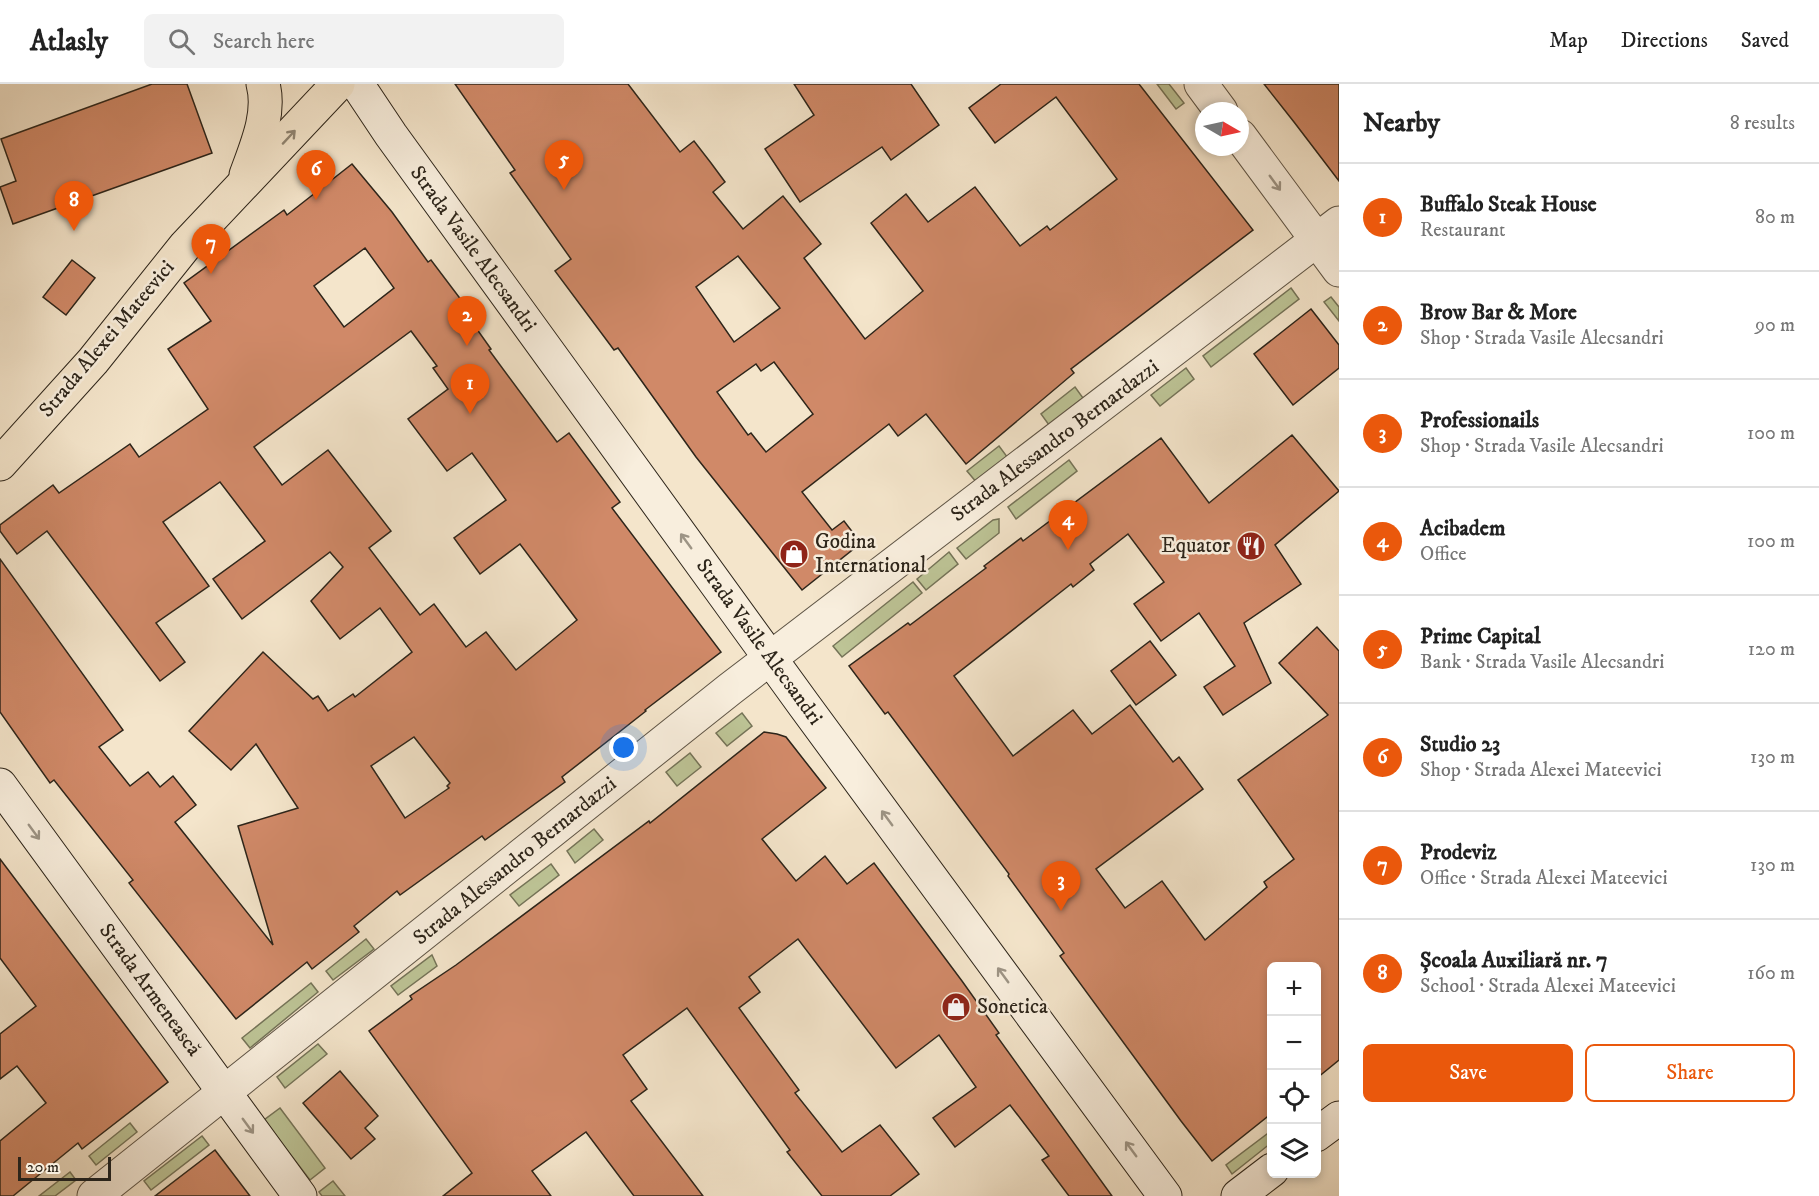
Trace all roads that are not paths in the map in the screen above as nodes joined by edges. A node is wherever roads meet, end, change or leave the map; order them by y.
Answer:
1 (263, 84) edge
2 (338, 84) edge
3 (357, 84) edge
4 (1201, 84) edge
5 (1214, 102) edge
6 (1249, 146) edge
7 (241, 188) junction
8 (1328, 232) edge
9 (1339, 270) edge
10 (0, 464) edge
11 (771, 658) junction
12 (0, 785) edge
13 (225, 1093) junction
14 (1339, 1118) edge
15 (1321, 1132) edge
16 (1267, 1174) edge
17 (94, 1196) edge
18 (300, 1196) edge
19 (1165, 1196) edge
20 (1238, 1196) edge

1 - 7 main road
7 -> 2 main road, Strada Alexei Mateevici
11 -> 3 main road, Strada Vasile Alecsandri
4 - 5 main road
6 -> 8 main road
7 - 10 main road, Strada Alexei Mateevici
8 - 9 main road
8 - 11 main road, Strada Alessandro Bernardazzi
11 - 13 main road, Strada Alessandro Bernardazzi
19 -> 11 main road, Strada Vasile Alecsandri
12 -> 13 main road, Strada Armenească
13 - 17 main road, Strada Alessandro Bernardazzi
13 -> 18 main road, Strada Armenească
14 - 15 main road
16 - 20 main road

